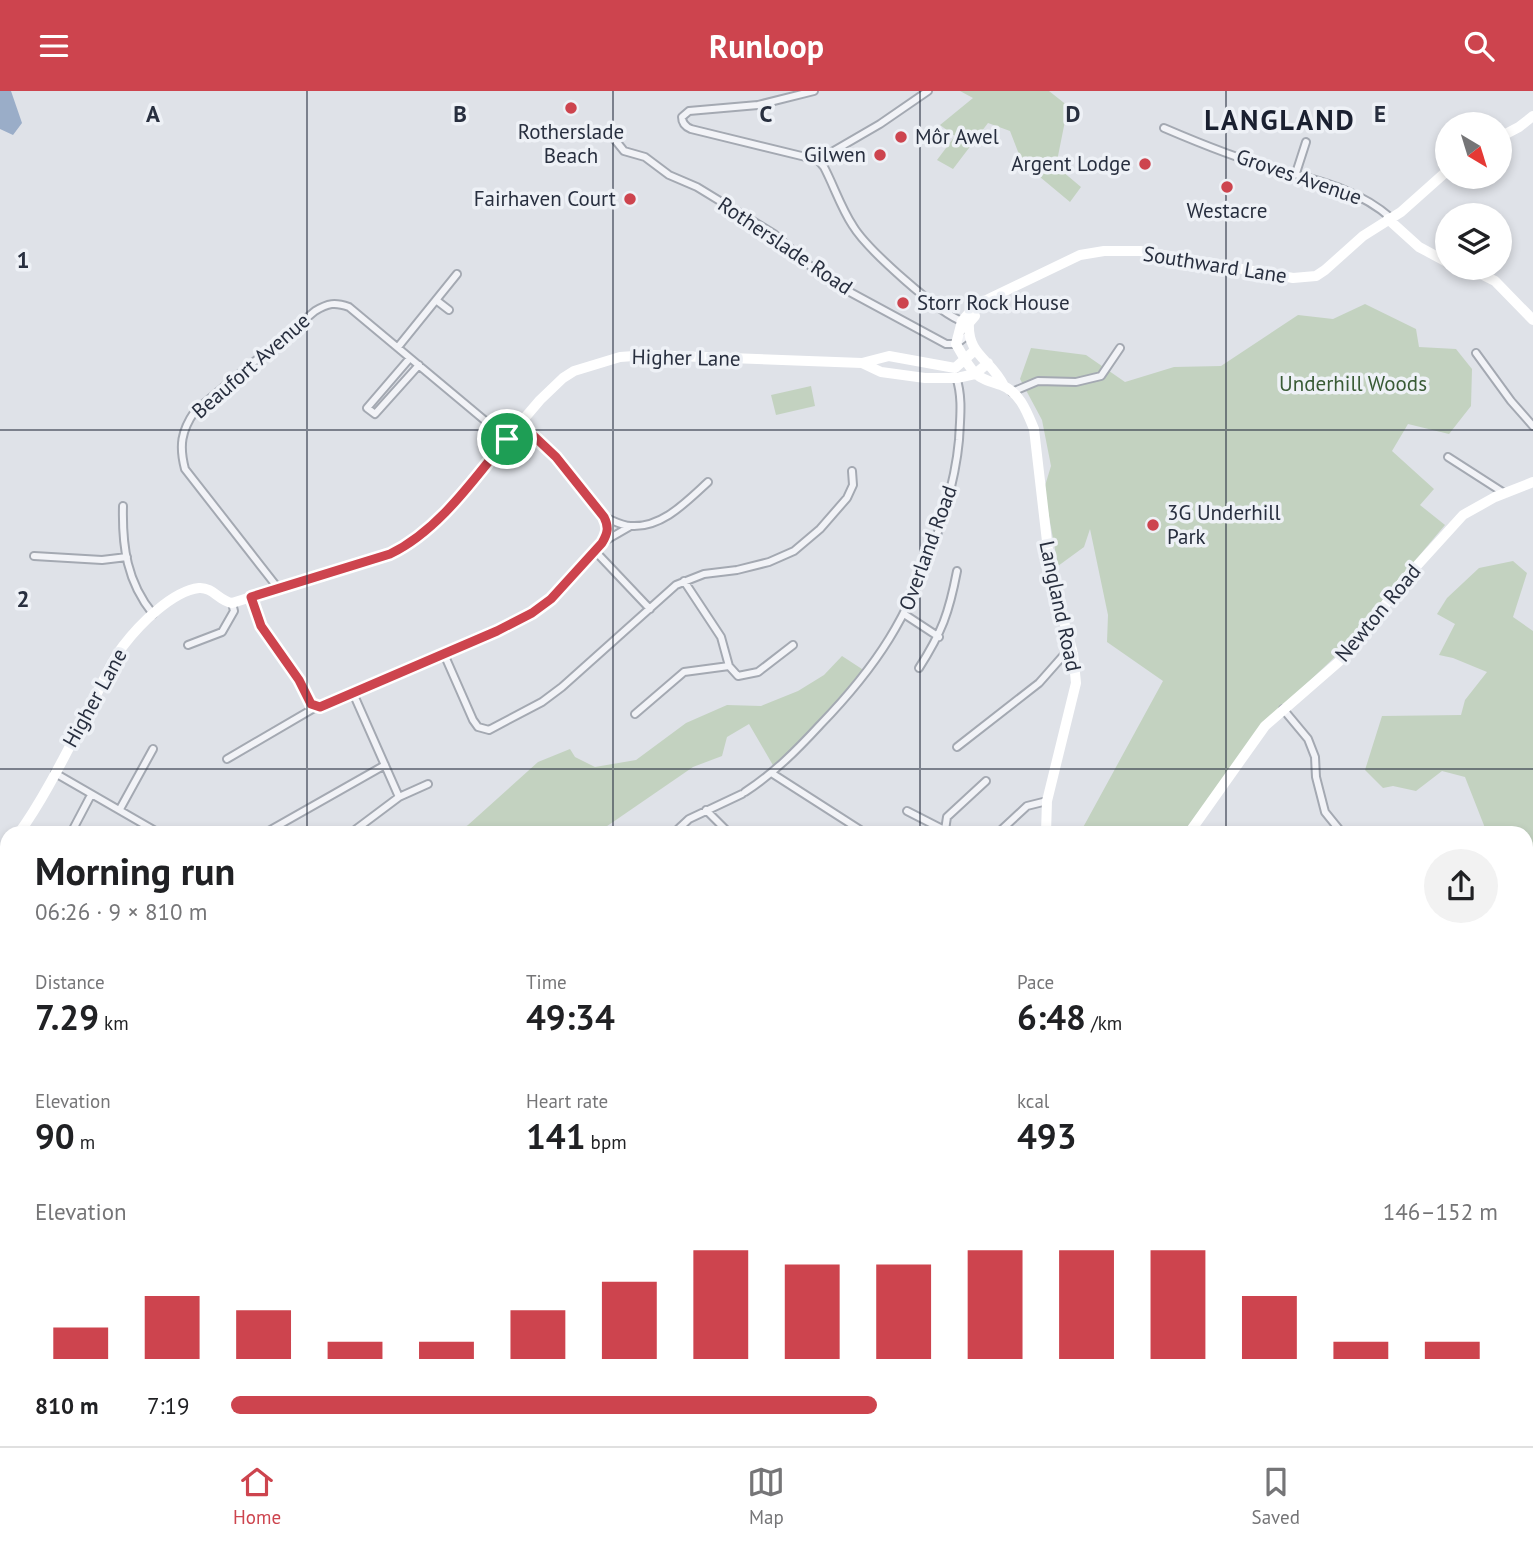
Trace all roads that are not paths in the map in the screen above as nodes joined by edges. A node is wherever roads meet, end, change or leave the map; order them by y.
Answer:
1 (814, 91) edge
2 (928, 91) edge
3 (1533, 116) edge
4 (1164, 128) dead end
5 (607, 130) dead end
6 (1512, 131) edge
7 (1306, 142) dead end
8 (818, 160) junction
9 (1296, 173) junction
10 (1435, 182) edge
11 (1390, 219) junction
12 (1435, 256) edge
13 (457, 274) dead end
14 (1492, 280) edge
15 (436, 300) junction
16 (449, 310) dead end
17 (1533, 320) edge
18 (966, 322) junction
19 (968, 335) junction
20 (956, 344) junction
21 (398, 347) junction
22 (1120, 348) dead end
23 (974, 351) junction
24 (1476, 353) dead end
25 (410, 358) junction
26 (965, 360) junction
27 (862, 363) junction
28 (988, 363) junction
29 (419, 365) junction
30 (956, 373) junction
31 (975, 373) junction
32 (1008, 389) junction
33 (520, 423) junction
34 (1533, 426) edge
35 (507, 439) junction
36 (1448, 457) dead end
37 (852, 471) dead end
38 (708, 482) dead end
39 (1533, 482) edge
40 (1504, 493) junction
41 (123, 506) dead end
42 (604, 517) junction
43 (629, 527) junction
44 (602, 543) junction
45 (595, 551) junction
46 (34, 556) dead end
47 (127, 557) junction
48 (957, 571) dead end
49 (684, 581) junction
50 (278, 588) junction
51 (251, 597) junction
52 (232, 603) junction
53 (650, 609) junction
54 (153, 614) junction
55 (904, 614) junction
56 (939, 637) junction
57 (188, 645) dead end
58 (793, 645) dead end
59 (785, 653) junction
60 (1073, 653) junction
61 (444, 654) junction
62 (791, 659) dead end
63 (729, 666) junction
64 (919, 668) dead end
65 (353, 693) junction
66 (316, 707) junction
67 (1283, 709) junction
68 (635, 714) dead end
69 (957, 747) dead end
70 (153, 749) dead end
71 (227, 759) dead end
72 (385, 765) junction
73 (54, 773) junction
74 (773, 774) junction
75 (986, 781) dead end
76 (428, 784) dead end
77 (91, 795) junction
78 (399, 797) junction
79 (1047, 801) junction
80 (120, 810) junction
81 (706, 810) junction
82 (907, 811) dead end
83 (23, 826) edge
84 (75, 826) edge
85 (147, 826) edge
86 (277, 826) edge
87 (360, 826) edge
88 (682, 826) edge
89 (722, 826) edge
90 (854, 826) edge
91 (936, 826) edge
92 (947, 826) edge
93 (1006, 826) edge
94 (1046, 826) edge
95 (1194, 826) edge
96 (1336, 826) edge

1 - 8 street
2 - 8 street
3 - 6 street
4 - 9 street, Groves Avenue
5 - 20 street, Rotherslade Road
7 - 9 street
8 - 18 street
9 - 11 street, Groves Avenue
10 - 11 street, Southward Lane
11 - 12 street
11 - 18 street, Southward Lane
13 - 15 street
14 - 17 street
15 - 16 street
15 - 21 street
18 - 19 street, Langland Road
18 - 20 street
19 - 20 street
19 - 23 street, Langland Road
20 - 26 street
21 - 25 street, Beaufort Avenue
21 - 50 street, Beaufort Avenue
22 - 32 street
23 - 26 street
23 - 28 street, Langland Road
24 - 34 street
25 - 29 street, Beaufort Avenue
25 - 29 street
26 - 30 street
26 - 31 street
27 - 30 street, Higher Lane
27 - 30 street, Higher Lane
27 - 33 street, Higher Lane
28 - 31 street, Higher Lane
28 - 32 street, Langland Road
29 - 35 street, Beaufort Avenue
30 - 31 street, Higher Lane
30 - 55 street, Overland Road
31 - 32 street
32 - 60 street, Langland Road
33 - 35 street, Higher Lane
33 - 42 street
35 - 50 street, Higher Lane
36 - 40 street
37 - 49 street
38 - 43 street
39 - 40 street, Newton Road
40 - 67 street, Newton Road
41 - 47 street
42 - 43 street
42 - 44 street
43 - 44 street
44 - 45 street
45 - 53 street
45 - 61 street
46 - 47 street
47 - 54 street
48 - 56 street
49 - 53 street
49 - 63 street
50 - 51 street, Higher Lane
51 - 52 street, Higher Lane
51 - 66 street
52 - 54 street, Higher Lane
52 - 57 street
53 - 61 street
54 - 73 street, Higher Lane
55 - 56 street
55 - 74 street, Overland Road
56 - 64 street
58 - 59 street
59 - 62 street
59 - 63 street
60 - 69 street
60 - 79 street, Langland Road
61 - 65 street
63 - 68 street
65 - 66 street
65 - 72 street
66 - 71 street
67 - 95 street, Newton Road
67 - 96 street
70 - 80 street
72 - 78 street
72 - 86 street
73 - 77 street
73 - 83 street, Higher Lane
74 - 81 street, Overland Road
74 - 90 street
75 - 92 street
76 - 78 street
77 - 80 street
77 - 84 street
78 - 87 street
79 - 93 street
79 - 94 street, Langland Road
80 - 85 street
81 - 88 street, Overland Road
81 - 89 street
82 - 91 street

